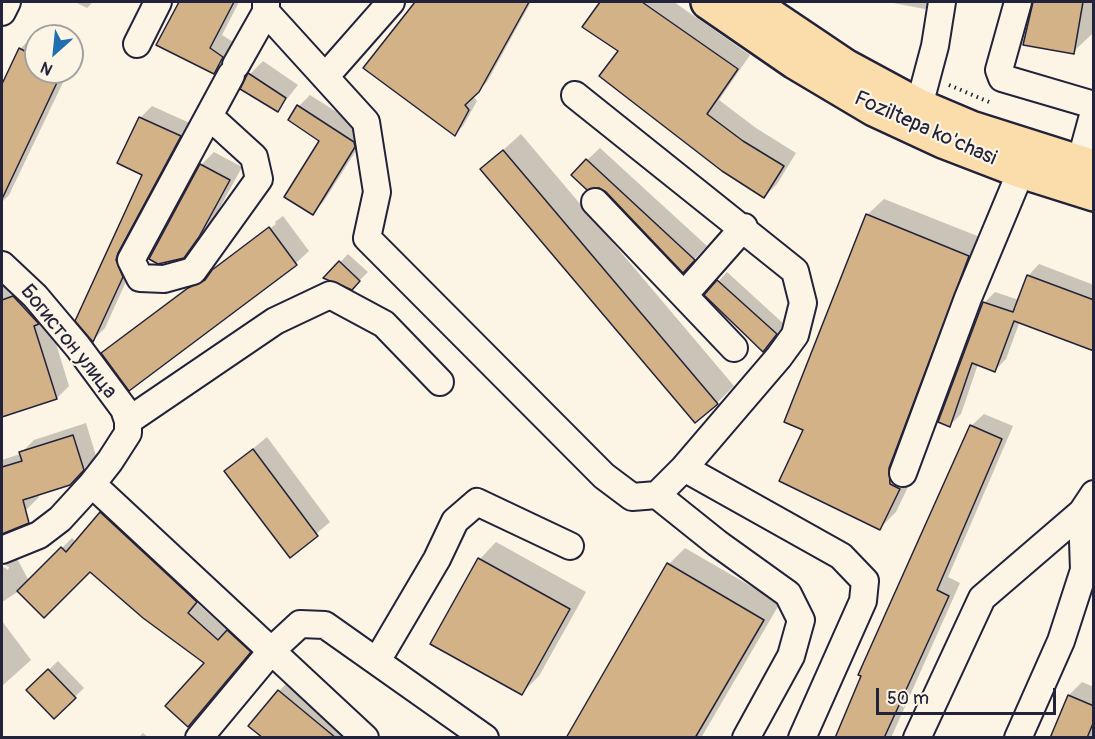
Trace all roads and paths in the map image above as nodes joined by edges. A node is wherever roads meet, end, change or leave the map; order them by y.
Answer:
1 (7, 2) edge
2 (158, 2) edge
3 (391, 2) edge
4 (708, 2) edge
5 (750, 2) edge
6 (942, 2) edge
7 (1018, 2) edge
8 (266, 7) edge
9 (2, 12) edge
10 (137, 44) dead end
11 (325, 77) junction
12 (575, 95) dead end
13 (1094, 105) edge
14 (919, 106) junction
15 (1094, 112) edge
16 (209, 116) junction
17 (1087, 165) edge
18 (1021, 171) junction
19 (1094, 194) edge
20 (595, 202) dead end
21 (744, 227) junction
22 (2, 265) edge
23 (684, 295) junction
24 (734, 348) dead end
25 (440, 382) dead end
26 (128, 421) junction
27 (684, 468) junction
28 (903, 473) dead end
29 (92, 484) junction
30 (657, 495) junction
31 (1088, 503) edge
32 (570, 546) dead end
33 (2, 550) edge
34 (273, 650) junction
35 (377, 661) junction
36 (199, 738) edge
37 (365, 738) edge
38 (484, 738) edge
39 (746, 738) edge
40 (802, 738) edge
41 (917, 738) edge
42 (1018, 738) edge

1 - 9 street
2 - 10 street
3 - 11 street
4 - 18 main road, Foziltepa ko'chasi
5 - 14 main road, Foziltepa ko'chasi
6 - 14 street
7 - 13 street
8 - 11 street
8 - 16 street
11 - 30 street
12 - 21 street
14 - 17 main road, Foziltepa ko'chasi
15 - 17 street
16 - 16 street
18 - 19 main road, Foziltepa ko'chasi
18 - 28 street
20 - 23 street
21 - 23 street
21 - 27 street
22 - 26 street, Богистон улица
23 - 24 street
25 - 26 street
26 - 29 street, Богистон улица
27 - 30 street
27 - 40 street
29 - 33 street, Богистон улица
29 - 34 street
30 - 39 street
31 - 41 street
31 - 42 street
32 - 35 street
34 - 35 street
34 - 36 street
34 - 37 street
35 - 38 street

